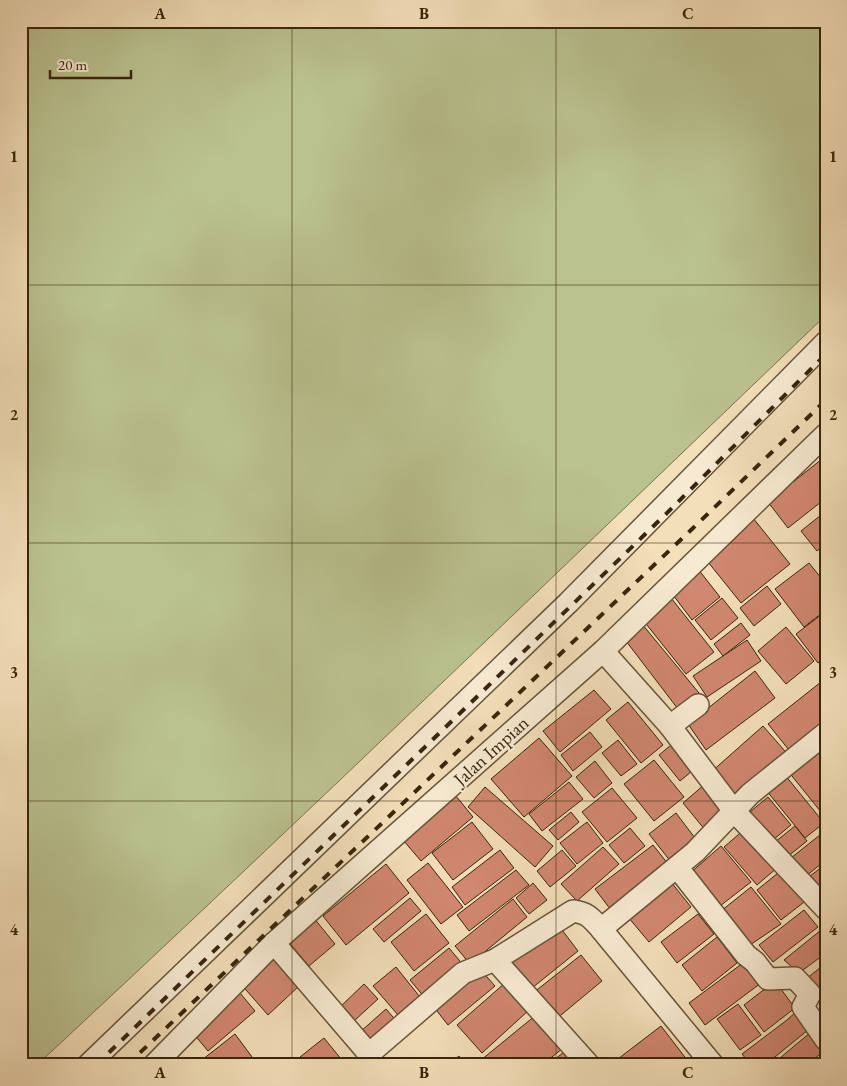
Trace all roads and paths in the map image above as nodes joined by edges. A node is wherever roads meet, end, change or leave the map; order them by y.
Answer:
1 (826, 342) edge
2 (826, 434) edge
3 (603, 651) junction
4 (698, 705) dead end
5 (670, 726) junction
6 (826, 733) edge
7 (734, 811) junction
8 (677, 867) junction
9 (826, 909) edge
10 (601, 929) junction
11 (274, 943) junction
12 (495, 960) junction
13 (826, 1040) edge
14 (374, 1059) edge
15 (88, 1065) edge
16 (154, 1065) edge
17 (589, 1065) edge
18 (713, 1065) edge

1 - 15 street
2 - 3 street, Jalan Impian
3 - 5 street
3 - 11 street, Jalan Impian
4 - 5 street
5 - 7 street
6 - 7 street
7 - 8 street
7 - 9 street
8 - 10 street
8 - 13 street
10 - 12 street
10 - 18 street
11 - 14 street
11 - 16 street, Jalan Impian
12 - 14 street
12 - 17 street

